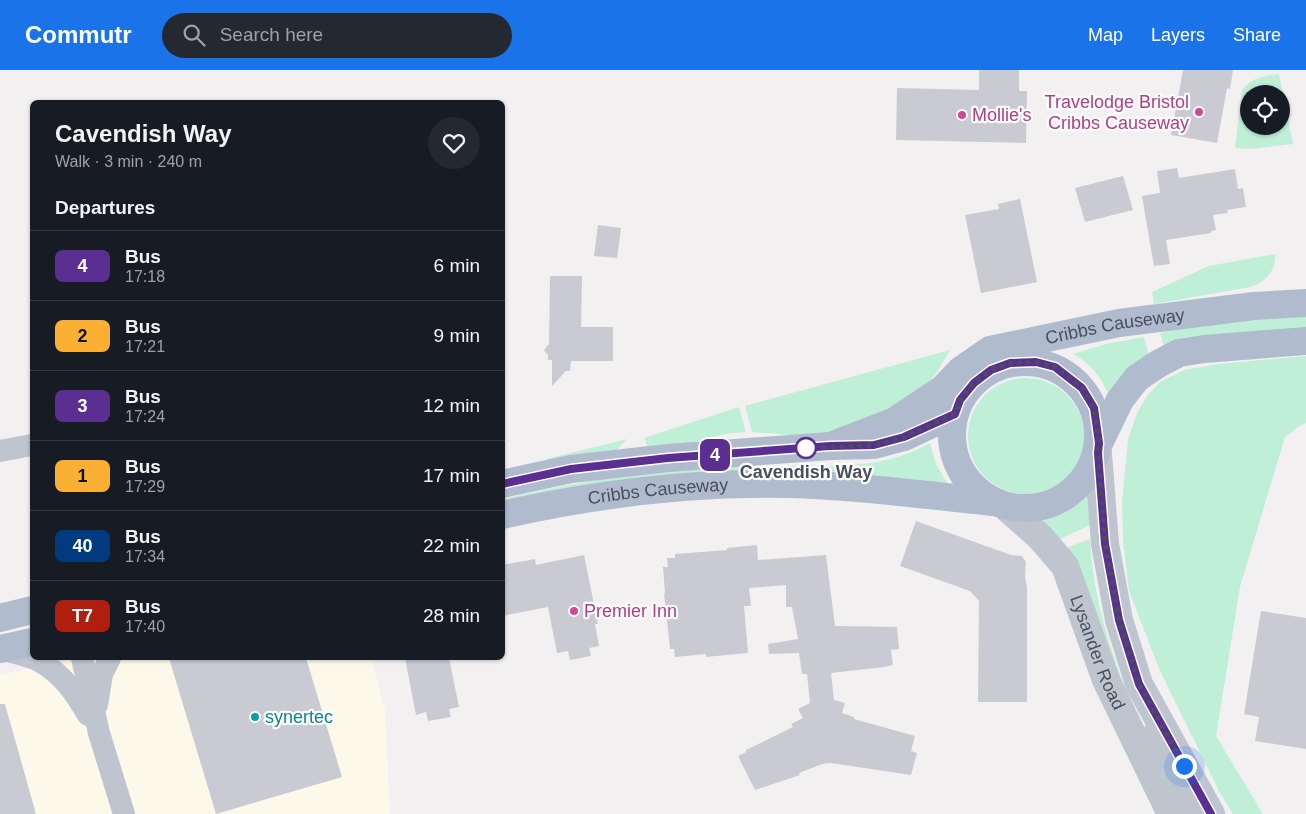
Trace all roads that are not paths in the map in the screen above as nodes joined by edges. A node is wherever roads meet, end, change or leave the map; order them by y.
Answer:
1 (1306, 303) edge
2 (1306, 341) edge
3 (962, 370) junction
4 (957, 407) junction
5 (30, 445) edge
6 (830, 446) junction
7 (1098, 448) junction
8 (0, 451) edge
9 (505, 483) edge
10 (999, 504) junction
11 (505, 514) edge
12 (30, 610) edge
13 (0, 618) edge
14 (30, 642) edge
15 (1, 649) edge
16 (30, 658) edge
17 (38, 660) edge
18 (82, 660) edge
19 (109, 660) edge
20 (1139, 684) junction
21 (99, 733) junction
22 (124, 814) edge
23 (1172, 814) edge
24 (1191, 814) edge
25 (1211, 814) edge

1 - 3 main road, Cribbs Causeway
2 - 7 main road, Cribbs Causeway
3 - 4 main road
3 - 6 main road, Cribbs Causeway
4 - 6 main road, Cribbs Causeway
4 - 7 main road
4 - 10 main road
5 - 8 street
6 - 9 main road, Cribbs Causeway
7 - 10 main road
7 - 20 street, Lysander Road
10 - 11 main road, Cribbs Causeway
10 - 23 street, Lysander Road
12 - 13 main road
14 - 15 main road
15 - 16 street
17 - 21 street
18 - 21 street
19 - 21 street
20 - 24 street
20 - 25 street, Lysander Road
21 - 22 street

